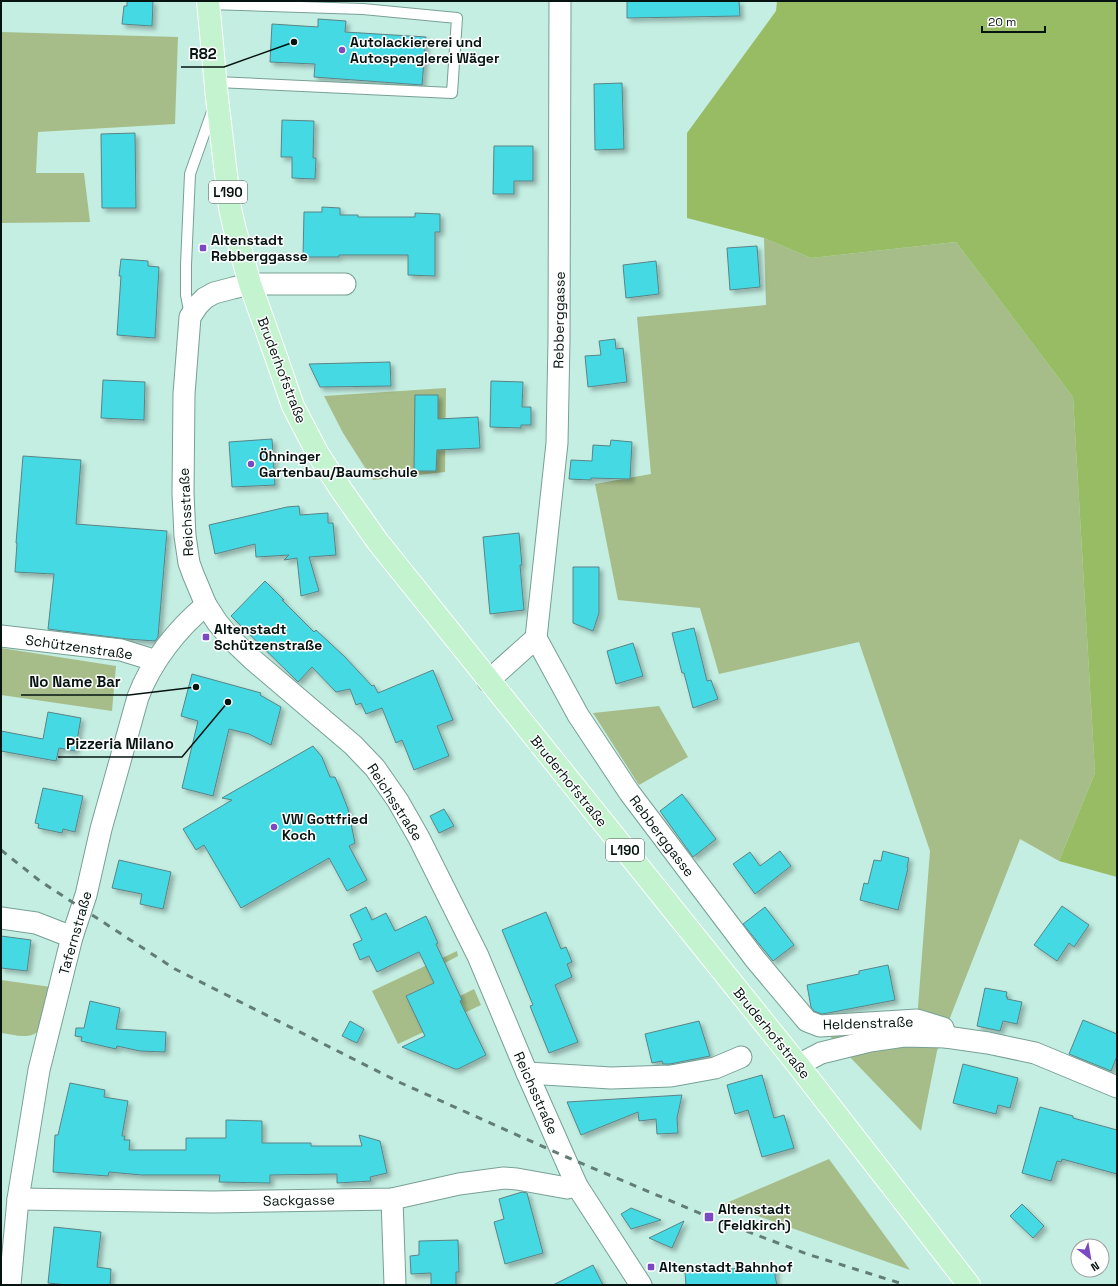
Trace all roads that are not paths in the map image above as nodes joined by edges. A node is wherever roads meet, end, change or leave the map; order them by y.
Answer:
1 (560, 1) edge
2 (208, 3) edge
3 (216, 90) junction
4 (250, 284) junction
5 (345, 284) dead end
6 (190, 317) junction
7 (206, 605) junction
8 (1, 636) edge
9 (536, 638) junction
10 (154, 664) junction
11 (488, 680) junction
12 (1, 918) edge
13 (72, 937) junction
14 (807, 1021) joint
15 (946, 1037) junction
16 (741, 1057) dead end
17 (798, 1065) junction
18 (527, 1073) junction
19 (1117, 1087) edge
20 (577, 1186) junction
21 (18, 1199) junction
22 (392, 1199) junction
23 (10, 1285) edge
24 (395, 1285) edge
25 (641, 1285) edge
26 (970, 1285) edge

1 - 9 street, Rebberggasse
2 - 3 main road, Reichsstraße / L190
2 - 3 lane
3 - 4 main road, Reichsstraße / L190
3 - 6 lane, Reichsstraße
4 - 5 street
4 - 6 street
4 - 11 main road, Bruderhofstraße / L190
6 - 7 street, Reichsstraße
7 - 10 street, Tafernstraße
7 - 18 street, Reichsstraße
8 - 10 street, Schützenstraße
9 - 11 street
9 - 14 street, Rebberggasse
10 - 13 street, Tafernstraße
11 - 17 main road, Bruderhofstraße / L190
12 - 13 street
13 - 21 street, Tafernstraße
14 - 15 street, Heldenstraße
15 - 17 street, Heldenstraße
15 - 19 street, Heldenstraße
16 - 18 street
17 - 26 main road, Bruderhofstraße / L190
18 - 20 street, Reichsstraße
20 - 22 street, Sackgasse
20 - 25 street, Reichsstraße
21 - 22 street, Sackgasse
21 - 23 street, Tafernstraße
22 - 24 street

